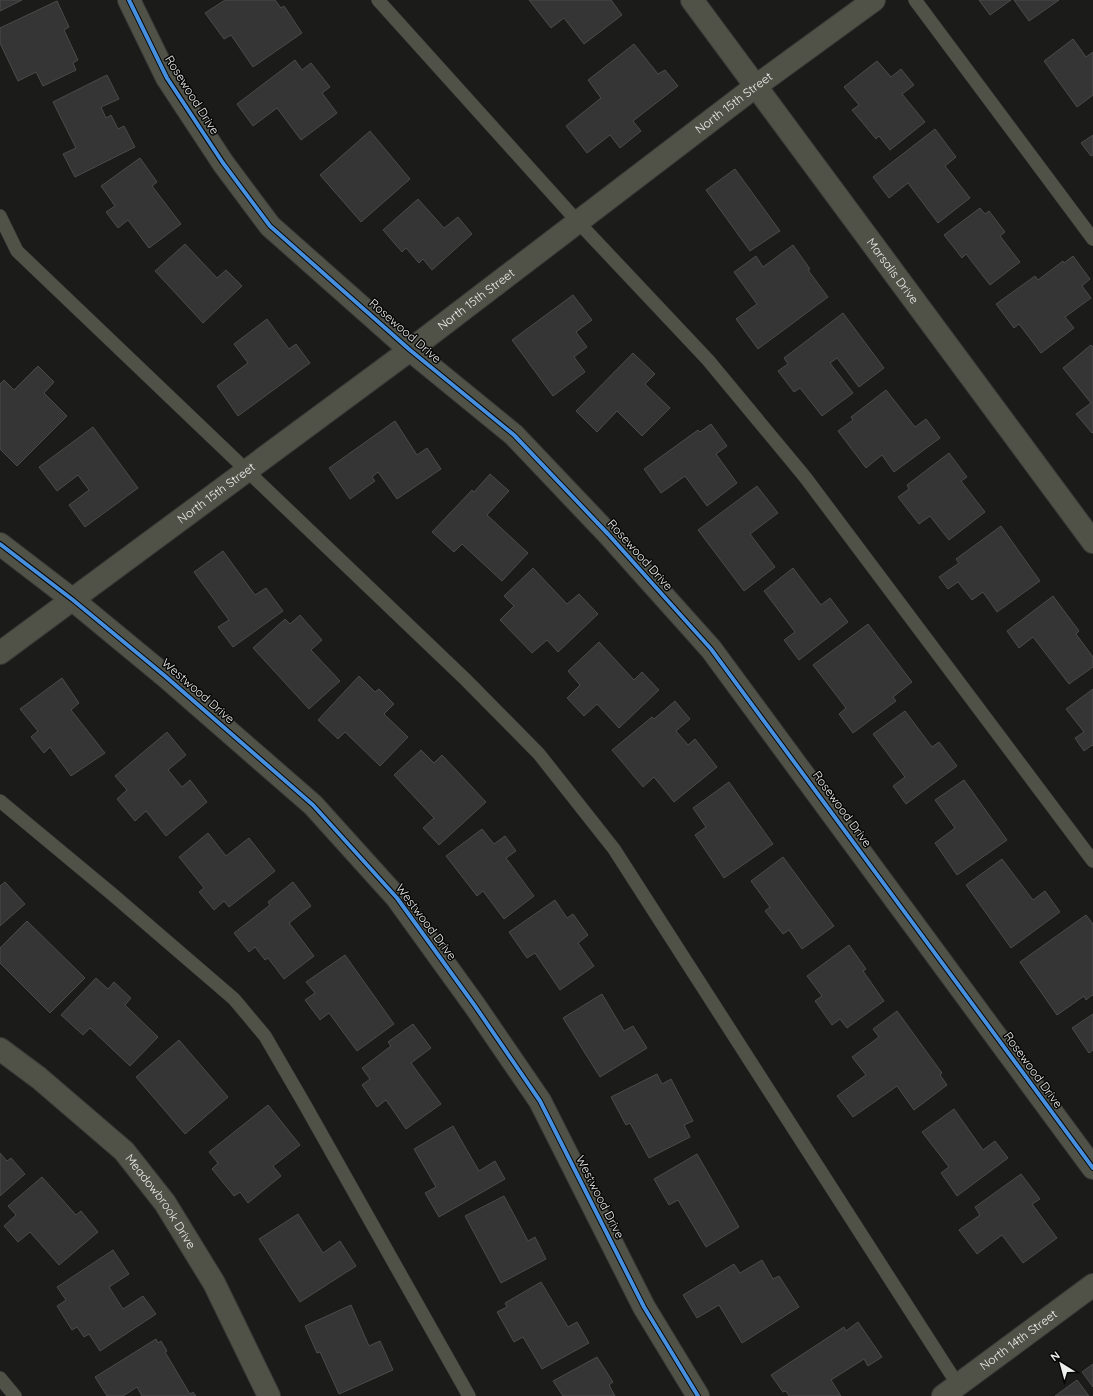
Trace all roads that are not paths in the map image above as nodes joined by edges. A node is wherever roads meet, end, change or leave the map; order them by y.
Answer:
1 (129, 0) edge
2 (378, 0) edge
3 (692, 0) edge
4 (874, 0) edge
5 (915, 0) edge
6 (756, 86) junction
7 (0, 216) edge
8 (578, 222) junction
9 (1093, 239) edge
10 (410, 350) junction
11 (247, 470) junction
12 (1093, 542) edge
13 (0, 544) edge
14 (72, 600) junction
15 (0, 653) edge
16 (0, 801) edge
17 (1093, 861) edge
18 (0, 1048) edge
19 (1093, 1168) edge
20 (1093, 1284) edge
21 (0, 1378) edge
22 (950, 1391) edge
23 (15, 1396) edge
24 (269, 1396) edge
25 (469, 1396) edge
26 (698, 1396) edge

1 - 10 street, Rosewood Drive
2 - 8 lane
3 - 6 street, Marsalis Drive
4 - 6 street, North 15th Street
5 - 9 lane
6 - 8 street, North 15th Street
6 - 12 street, Marsalis Drive
7 - 11 lane
8 - 10 street, North 15th Street
8 - 17 lane
10 - 11 street, North 15th Street
10 - 19 street, Rosewood Drive
11 - 14 street, North 15th Street
11 - 22 lane
13 - 14 street, Westwood Drive
14 - 15 street, North 15th Street
14 - 26 street, Westwood Drive
16 - 25 lane
18 - 24 street, Meadowbrook Drive
20 - 22 street, North 14th Street
21 - 23 lane

